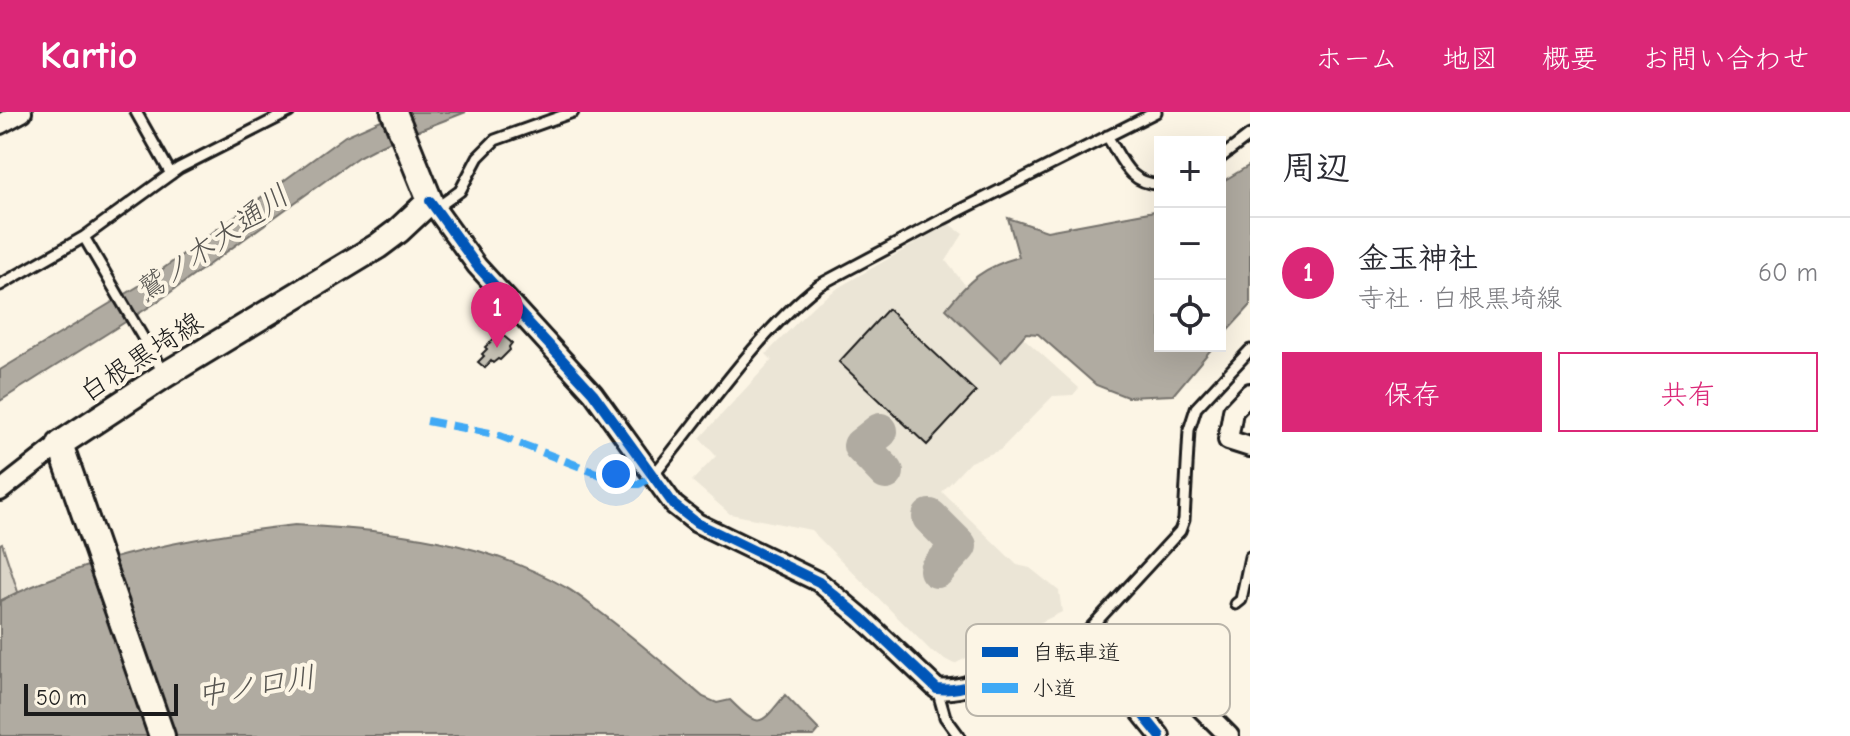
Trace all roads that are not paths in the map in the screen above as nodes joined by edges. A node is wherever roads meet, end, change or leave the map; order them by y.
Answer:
1 (22, 112) edge
2 (136, 112) edge
3 (289, 112) edge
4 (394, 112) edge
5 (573, 112) edge
6 (1156, 112) edge
7 (0, 124) edge
8 (1250, 135) edge
9 (1107, 136) junction
10 (1226, 153) edge
11 (171, 174) junction
12 (1154, 184) edge
13 (433, 205) junction
14 (84, 237) junction
15 (0, 285) edge
16 (1250, 350) edge
17 (162, 370) junction
18 (1250, 393) edge
19 (60, 444) junction
20 (1250, 447) edge
21 (652, 477) junction
22 (0, 491) edge
23 (1250, 557) edge
24 (1236, 604) dead end
25 (1097, 624) edge
26 (966, 687) edge
27 (937, 689) junction
28 (1143, 716) edge
29 (1209, 716) edge
30 (162, 736) edge
31 (959, 736) edge
32 (1160, 736) edge
33 (1229, 736) edge

1 - 7 street
2 - 11 lane
3 - 11 lane
4 - 13 main road
5 - 13 lane
6 - 9 lane
8 - 10 lane
9 - 12 lane
9 - 21 lane
11 - 14 lane
13 - 17 main road, 白根黒埼線
13 - 21 street
14 - 15 lane
14 - 17 lane
16 - 25 lane
17 - 19 main road, 白根黒埼線
18 - 20 street
19 - 22 street
19 - 30 main road
21 - 27 street
23 - 24 lane
26 - 27 street
27 - 31 lane
28 - 32 street
29 - 33 street

